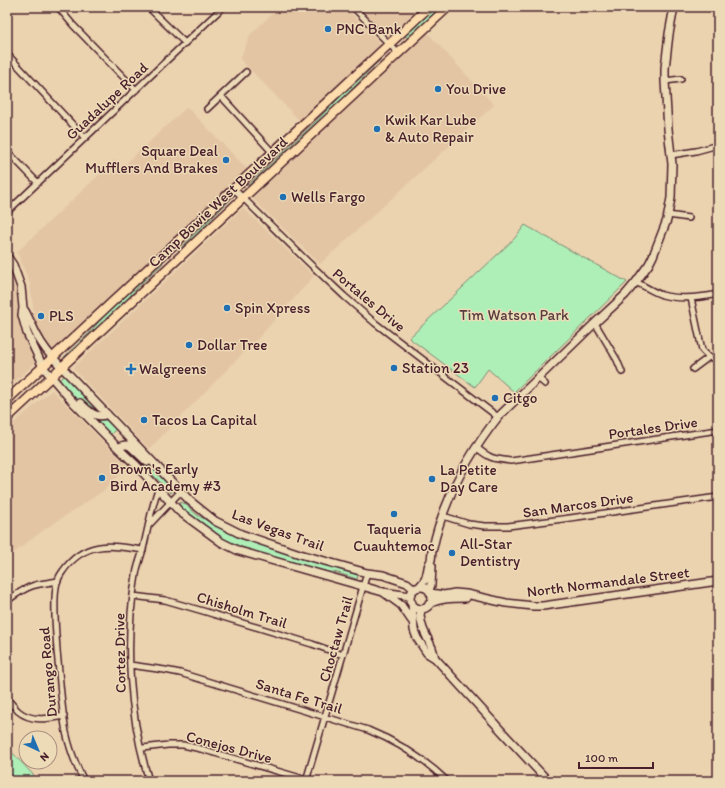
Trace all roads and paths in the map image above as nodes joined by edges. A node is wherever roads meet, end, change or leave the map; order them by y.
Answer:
1 (58, 7) edge
2 (148, 7) edge
3 (223, 7) edge
4 (353, 7) edge
5 (429, 7) edge
6 (448, 7) edge
7 (674, 7) edge
8 (185, 43) junction
9 (389, 44) junction
10 (7, 54) edge
11 (398, 54) junction
12 (246, 72) dead end
13 (681, 79) dead end
14 (665, 81) junction
15 (136, 90) junction
16 (221, 96) junction
17 (207, 109) dead end
18 (85, 138) junction
19 (718, 145) edge
20 (7, 150) edge
21 (273, 152) junction
22 (671, 155) junction
23 (38, 183) junction
24 (234, 189) junction
25 (243, 198) junction
26 (7, 212) edge
27 (668, 215) junction
28 (689, 218) dead end
29 (165, 254) junction
30 (7, 256) edge
31 (173, 263) junction
32 (636, 282) junction
33 (718, 294) edge
34 (691, 298) junction
35 (23, 308) junction
36 (595, 323) junction
37 (709, 357) junction
38 (53, 358) junction
39 (718, 360) edge
40 (43, 367) junction
41 (62, 367) junction
42 (694, 370) dead end
43 (622, 372) dead end
44 (51, 377) junction
45 (538, 378) junction
46 (544, 384) dead end
47 (7, 400) edge
48 (71, 400) junction
49 (106, 414) junction
50 (498, 417) junction
51 (7, 418) edge
52 (718, 430) edge
53 (476, 447) junction
54 (118, 448) junction
55 (153, 462) junction
56 (158, 490) junction
57 (181, 492) junction
58 (718, 497) edge
59 (170, 502) junction
60 (443, 516) junction
61 (148, 526) junction
62 (143, 550) junction
63 (431, 560) junction
64 (367, 573) junction
65 (58, 582) junction
66 (718, 582) edge
67 (364, 586) junction
68 (417, 588) junction
69 (383, 592) junction
70 (430, 592) junction
71 (133, 596) junction
72 (478, 598) junction
73 (7, 601) edge
74 (411, 601) junction
75 (429, 604) junction
76 (421, 609) junction
77 (412, 621) junction
78 (343, 655) junction
79 (435, 658) junction
80 (130, 666) junction
81 (7, 698) edge
82 (64, 716) junction
83 (325, 716) junction
84 (140, 750) junction
85 (84, 781) edge
86 (149, 781) edge
87 (308, 781) edge
88 (447, 781) edge
89 (548, 781) edge

1 - 15 street
2 - 8 street
3 - 8 street, Guadalupe Road
4 - 9 street
5 - 9 main road, Camp Bowie West Boulevard
6 - 11 main road, Camp Bowie West Boulevard
7 - 14 main road
8 - 15 street, Guadalupe Road
9 - 11 street
9 - 21 main road, Camp Bowie West Boulevard
10 - 18 street
11 - 25 main road, Camp Bowie West Boulevard
12 - 16 street
13 - 14 street
14 - 22 main road
15 - 18 street, Guadalupe Road
16 - 17 street
16 - 21 street
18 - 23 street, Guadalupe Road
19 - 22 street
20 - 23 street
21 - 24 main road, Camp Bowie West Boulevard
22 - 27 main road
23 - 26 street, Guadalupe Road
24 - 25 street, Portales Drive
24 - 29 main road, Camp Bowie West Boulevard
25 - 31 main road, Camp Bowie West Boulevard
25 - 50 street, Portales Drive
27 - 28 street
27 - 32 main road
29 - 31 main road
29 - 38 main road, Camp Bowie West Boulevard
30 - 35 main road, Las Vegas Trail
31 - 41 main road, Camp Bowie West Boulevard
32 - 34 street
32 - 36 main road
33 - 34 street
34 - 37 street
35 - 38 main road, Las Vegas Trail
35 - 40 main road, Las Vegas Trail
36 - 43 street
36 - 45 main road
37 - 39 street
37 - 42 street
38 - 40 main road, Camp Bowie West Boulevard
38 - 41 main road, Las Vegas Trail
40 - 44 main road, Las Vegas Trail
40 - 47 main road, Camp Bowie West Boulevard
41 - 44 main road, Camp Bowie West Boulevard
41 - 49 main road, Las Vegas Trail
44 - 48 main road, Las Vegas Trail
44 - 51 main road, Camp Bowie West Boulevard
45 - 46 street
45 - 50 main road
48 - 49 main road
48 - 54 main road, Las Vegas Trail
49 - 55 main road, Las Vegas Trail
50 - 53 main road
52 - 53 street, Portales Drive
53 - 60 main road
54 - 55 main road
54 - 56 main road, Las Vegas Trail
55 - 57 main road, Las Vegas Trail
56 - 59 main road, Las Vegas Trail
56 - 61 street, Cortez Drive
57 - 59 street
57 - 64 main road, Las Vegas Trail
58 - 60 street, San Marcos Drive
59 - 61 street
59 - 67 main road, Las Vegas Trail
60 - 63 main road
61 - 62 street, Cortez Drive
62 - 65 street
62 - 71 street, Cortez Drive
63 - 68 main road
63 - 70 main road
64 - 67 street, Choctaw Trail
64 - 68 main road, Las Vegas Trail
65 - 73 street
65 - 82 street, Durango Road
66 - 72 main road, North Normandale Street
67 - 69 main road, Las Vegas Trail
67 - 78 street, Choctaw Trail
68 - 70 main road, Las Vegas Trail
68 - 74 main road
69 - 74 main road
69 - 77 main road
70 - 72 main road, North Normandale Street
70 - 75 main road
71 - 78 street, Chisholm Trail
71 - 80 street, Cortez Drive
72 - 75 main road, North Normandale Street
74 - 76 main road
74 - 77 main road
75 - 76 main road, North Normandale Street
76 - 79 main road
77 - 79 main road
78 - 83 street, Choctaw Trail
79 - 89 main road
80 - 83 street, Santa Fe Trail
80 - 84 street, Cortez Drive
81 - 82 street
82 - 85 street, Durango Road
83 - 87 street, Choctaw Trail
83 - 88 street, Santa Fe Trail
84 - 86 street, Cortez Drive
84 - 87 street, Conejos Drive

